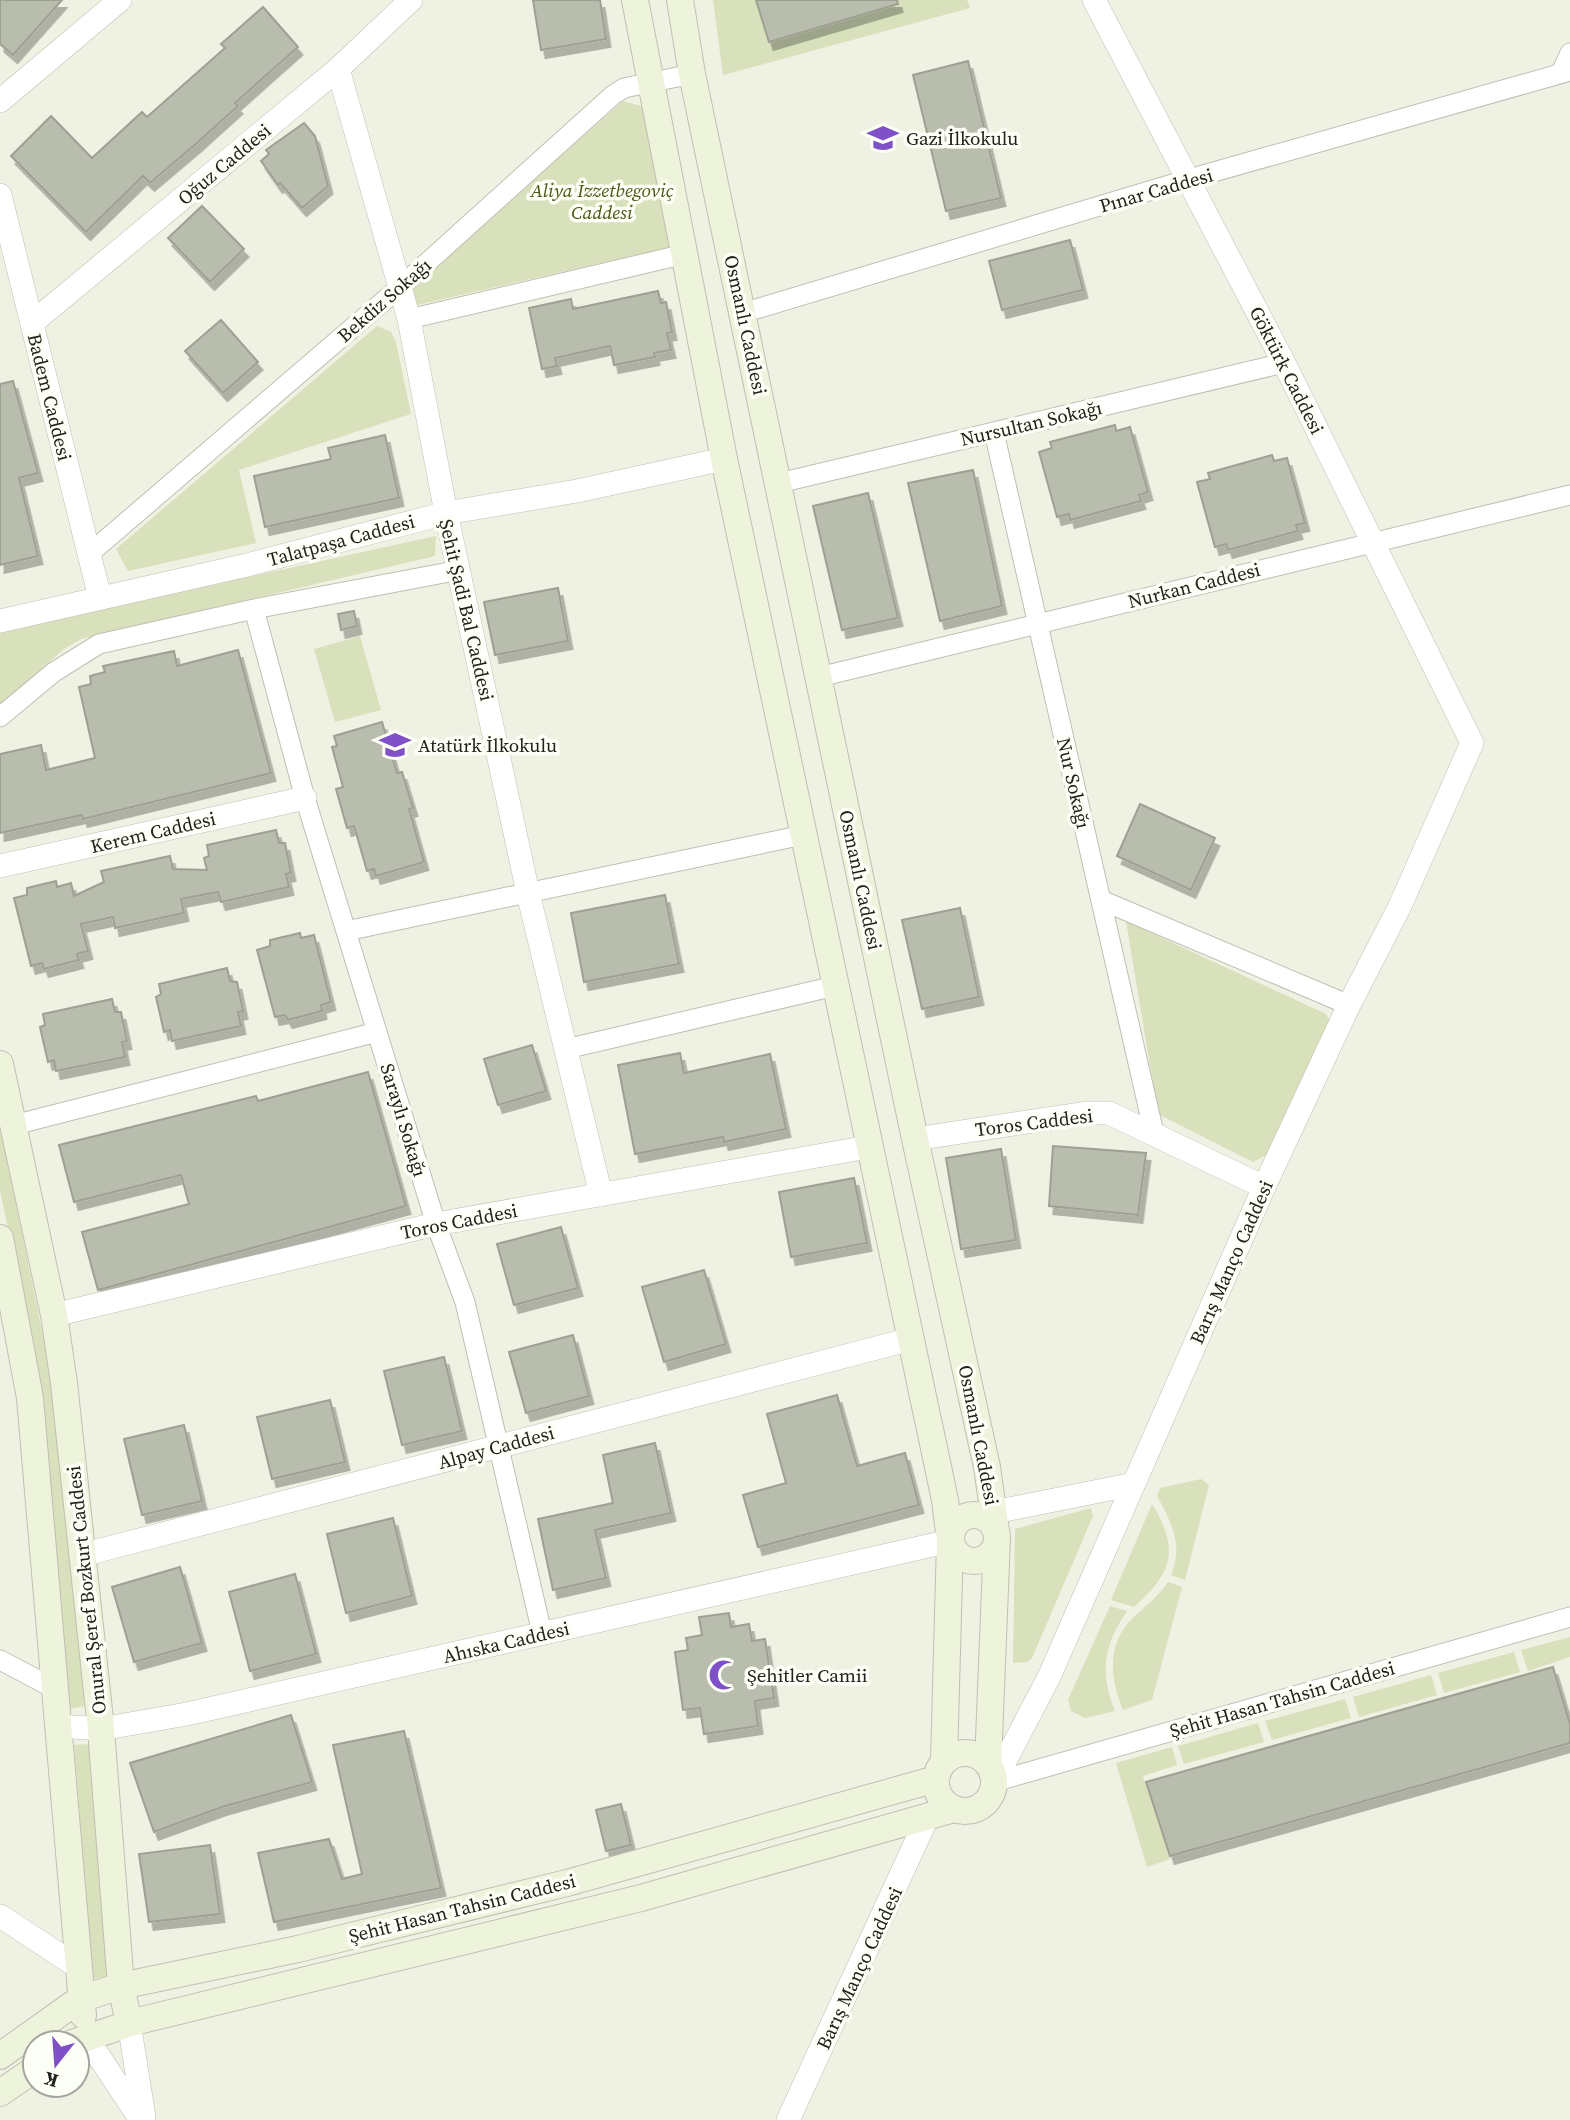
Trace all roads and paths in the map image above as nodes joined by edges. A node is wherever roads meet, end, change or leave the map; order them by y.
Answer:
1 (120, 0) edge
2 (411, 0) edge
3 (635, 0) edge
4 (680, 0) edge
5 (1094, 0) edge
6 (1570, 52) edge
7 (338, 69) junction
8 (1565, 72) edge
9 (692, 74) junction
10 (651, 83) junction
11 (0, 101) edge
12 (1189, 179) junction
13 (0, 195) edge
14 (685, 254) junction
15 (400, 287) junction
16 (743, 313) junction
17 (409, 319) junction
18 (32, 323) junction
19 (1284, 363) junction
20 (994, 432) junction
21 (724, 459) junction
22 (779, 483) junction
23 (1570, 495) edge
24 (446, 513) junction
25 (1374, 541) junction
26 (89, 554) junction
27 (460, 570) junction
28 (100, 598) junction
29 (254, 609) junction
30 (0, 621) edge
31 (1038, 624) junction
32 (819, 677) junction
33 (0, 717) edge
34 (1472, 743) joint
35 (305, 798) junction
36 (803, 835) junction
37 (0, 866) edge
38 (528, 893) junction
39 (1101, 900) junction
40 (346, 931) junction
41 (835, 986) junction
42 (1349, 1005) junction
43 (377, 1032) junction
44 (566, 1049) junction
45 (0, 1064) edge
46 (14, 1125) junction
47 (1154, 1133) junction
48 (915, 1139) junction
49 (869, 1147) junction
50 (1264, 1187) junction
51 (601, 1195) junction
52 (436, 1224) junction
53 (0, 1238) edge
54 (54, 1315) junction
55 (8, 1319) edge
56 (911, 1339) junction
57 (499, 1447) junction
58 (1133, 1484) junction
59 (990, 1522) junction
60 (950, 1541) junction
61 (82, 1555) junction
62 (1570, 1617) edge
63 (542, 1633) junction
64 (0, 1660) edge
65 (57, 1690) junction
66 (59, 1726) junction
67 (101, 1729) junction
68 (940, 1770) junction
69 (991, 1773) junction
70 (954, 1809) junction
71 (928, 1816) junction
72 (0, 1916) edge
73 (78, 1967) junction
74 (121, 1986) junction
75 (80, 1999) junction
76 (129, 2023) junction
77 (79, 2029) edge
78 (91, 2036) edge
79 (91, 2055) edge
80 (0, 2056) edge
81 (21, 2079) edge
82 (0, 2094) edge
83 (143, 2120) edge
84 (788, 2120) edge

1 - 11 street
2 - 7 street, Oğuz Caddesi
3 - 10 main road
4 - 9 main road, Osmanlı Caddesi
5 - 12 street, Göktürk Caddesi
6 - 8 street
7 - 15 street, Şehit Şadi Bal Caddesi
7 - 18 street, Oğuz Caddesi
8 - 12 street, Pınar Caddesi
9 - 10 street, Bekdiz Sokağı
9 - 16 main road, Osmanlı Caddesi
10 - 14 main road
10 - 15 street, Bekdiz Sokağı
12 - 16 street, Pınar Caddesi
12 - 19 street, Göktürk Caddesi
13 - 18 street, Badem Caddesi
14 - 17 street
14 - 21 main road
15 - 17 street, Şehit Şadi Bal Caddesi
15 - 26 street, Bekdiz Sokağı
16 - 22 main road, Osmanlı Caddesi
17 - 24 street, Şehit Şadi Bal Caddesi
18 - 26 street, Badem Caddesi
19 - 20 street, Nursultan Sokağı
19 - 25 street, Göktürk Caddesi
20 - 22 street, Nursultan Sokağı
20 - 31 street, Nur Sokağı
21 - 24 street, Talatpaşa Caddesi
21 - 36 main road
22 - 32 main road, Osmanlı Caddesi
23 - 25 street, Nurkan Caddesi
24 - 27 street, Şehit Şadi Bal Caddesi
24 - 28 street, Talatpaşa Caddesi
25 - 31 street, Nurkan Caddesi
25 - 34 street, Göktürk Caddesi
26 - 28 street, Badem Caddesi
27 - 29 street
27 - 38 street, Şehit Şadi Bal Caddesi
28 - 30 street, Talatpaşa Caddesi
29 - 33 street
29 - 35 street, Saraylı Sokağı
31 - 32 street, Nurkan Caddesi
31 - 39 street, Nur Sokağı
32 - 48 main road, Osmanlı Caddesi
34 - 42 street, Barış Manço Caddesi
35 - 37 street, Kerem Caddesi
35 - 40 street, Saraylı Sokağı
36 - 38 street
36 - 41 main road
38 - 40 street
38 - 44 street, Şehit Şadi Bal Caddesi
39 - 42 street
39 - 47 street, Nur Sokağı
40 - 43 street, Saraylı Sokağı
41 - 44 street
41 - 49 main road
42 - 50 street, Barış Manço Caddesi
43 - 46 street
43 - 52 street, Saraylı Sokağı
44 - 51 street, Şehit Şadi Bal Caddesi
45 - 46 main road, Onural Şeref Bozkurt Caddesi
46 - 54 main road, Onural Şeref Bozkurt Caddesi
47 - 48 street, Toros Caddesi
47 - 50 street, Toros Caddesi
48 - 59 main road, Osmanlı Caddesi
49 - 51 street, Toros Caddesi
49 - 56 main road
50 - 58 street, Barış Manço Caddesi
51 - 52 street, Toros Caddesi
52 - 54 street, Toros Caddesi
52 - 57 street, Saraylı Sokağı
53 - 55 main road, Onural Şeref Bozkurt Caddesi
54 - 61 main road, Onural Şeref Bozkurt Caddesi
55 - 65 main road, Onural Şeref Bozkurt Caddesi
56 - 57 street, Alpay Caddesi
56 - 60 main road
57 - 61 street, Alpay Caddesi
57 - 63 street, Saraylı Sokağı
58 - 59 street
58 - 69 street, Barış Manço Caddesi
59 - 60 main road
59 - 60 main road
59 - 69 main road, Osmanlı Caddesi
60 - 63 street, Ahıska Caddesi
60 - 68 main road
61 - 67 main road, Onural Şeref Bozkurt Caddesi
62 - 69 street, Şehit Hasan Tahsin Caddesi
63 - 67 street, Ahıska Caddesi
64 - 65 street
65 - 66 main road, Onural Şeref Bozkurt Caddesi
66 - 67 street, Ahıska Caddesi
66 - 73 main road, Onural Şeref Bozkurt Caddesi
67 - 74 main road, Onural Şeref Bozkurt Caddesi
68 - 69 main road
68 - 70 main road
68 - 74 main road, Şehit Hasan Tahsin Caddesi
69 - 70 main road
70 - 71 main road, Şehit Hasan Tahsin Caddesi
71 - 76 main road, Şehit Hasan Tahsin Caddesi
71 - 84 street, Barış Manço Caddesi
72 - 73 street
73 - 75 main road, Onural Şeref Bozkurt Caddesi
74 - 75 main road, Şehit Hasan Tahsin Caddesi
74 - 76 main road, Onural Şeref Bozkurt Caddesi
75 - 77 main road, Onural Şeref Bozkurt Caddesi
75 - 80 main road, Şehit Hasan Tahsin Caddesi
76 - 78 main road, Şehit Hasan Tahsin Caddesi
76 - 83 street, Onural Şeref Bozkurt Caddesi
79 - 83 street, Onural Şeref Bozkurt Caddesi
81 - 82 main road

